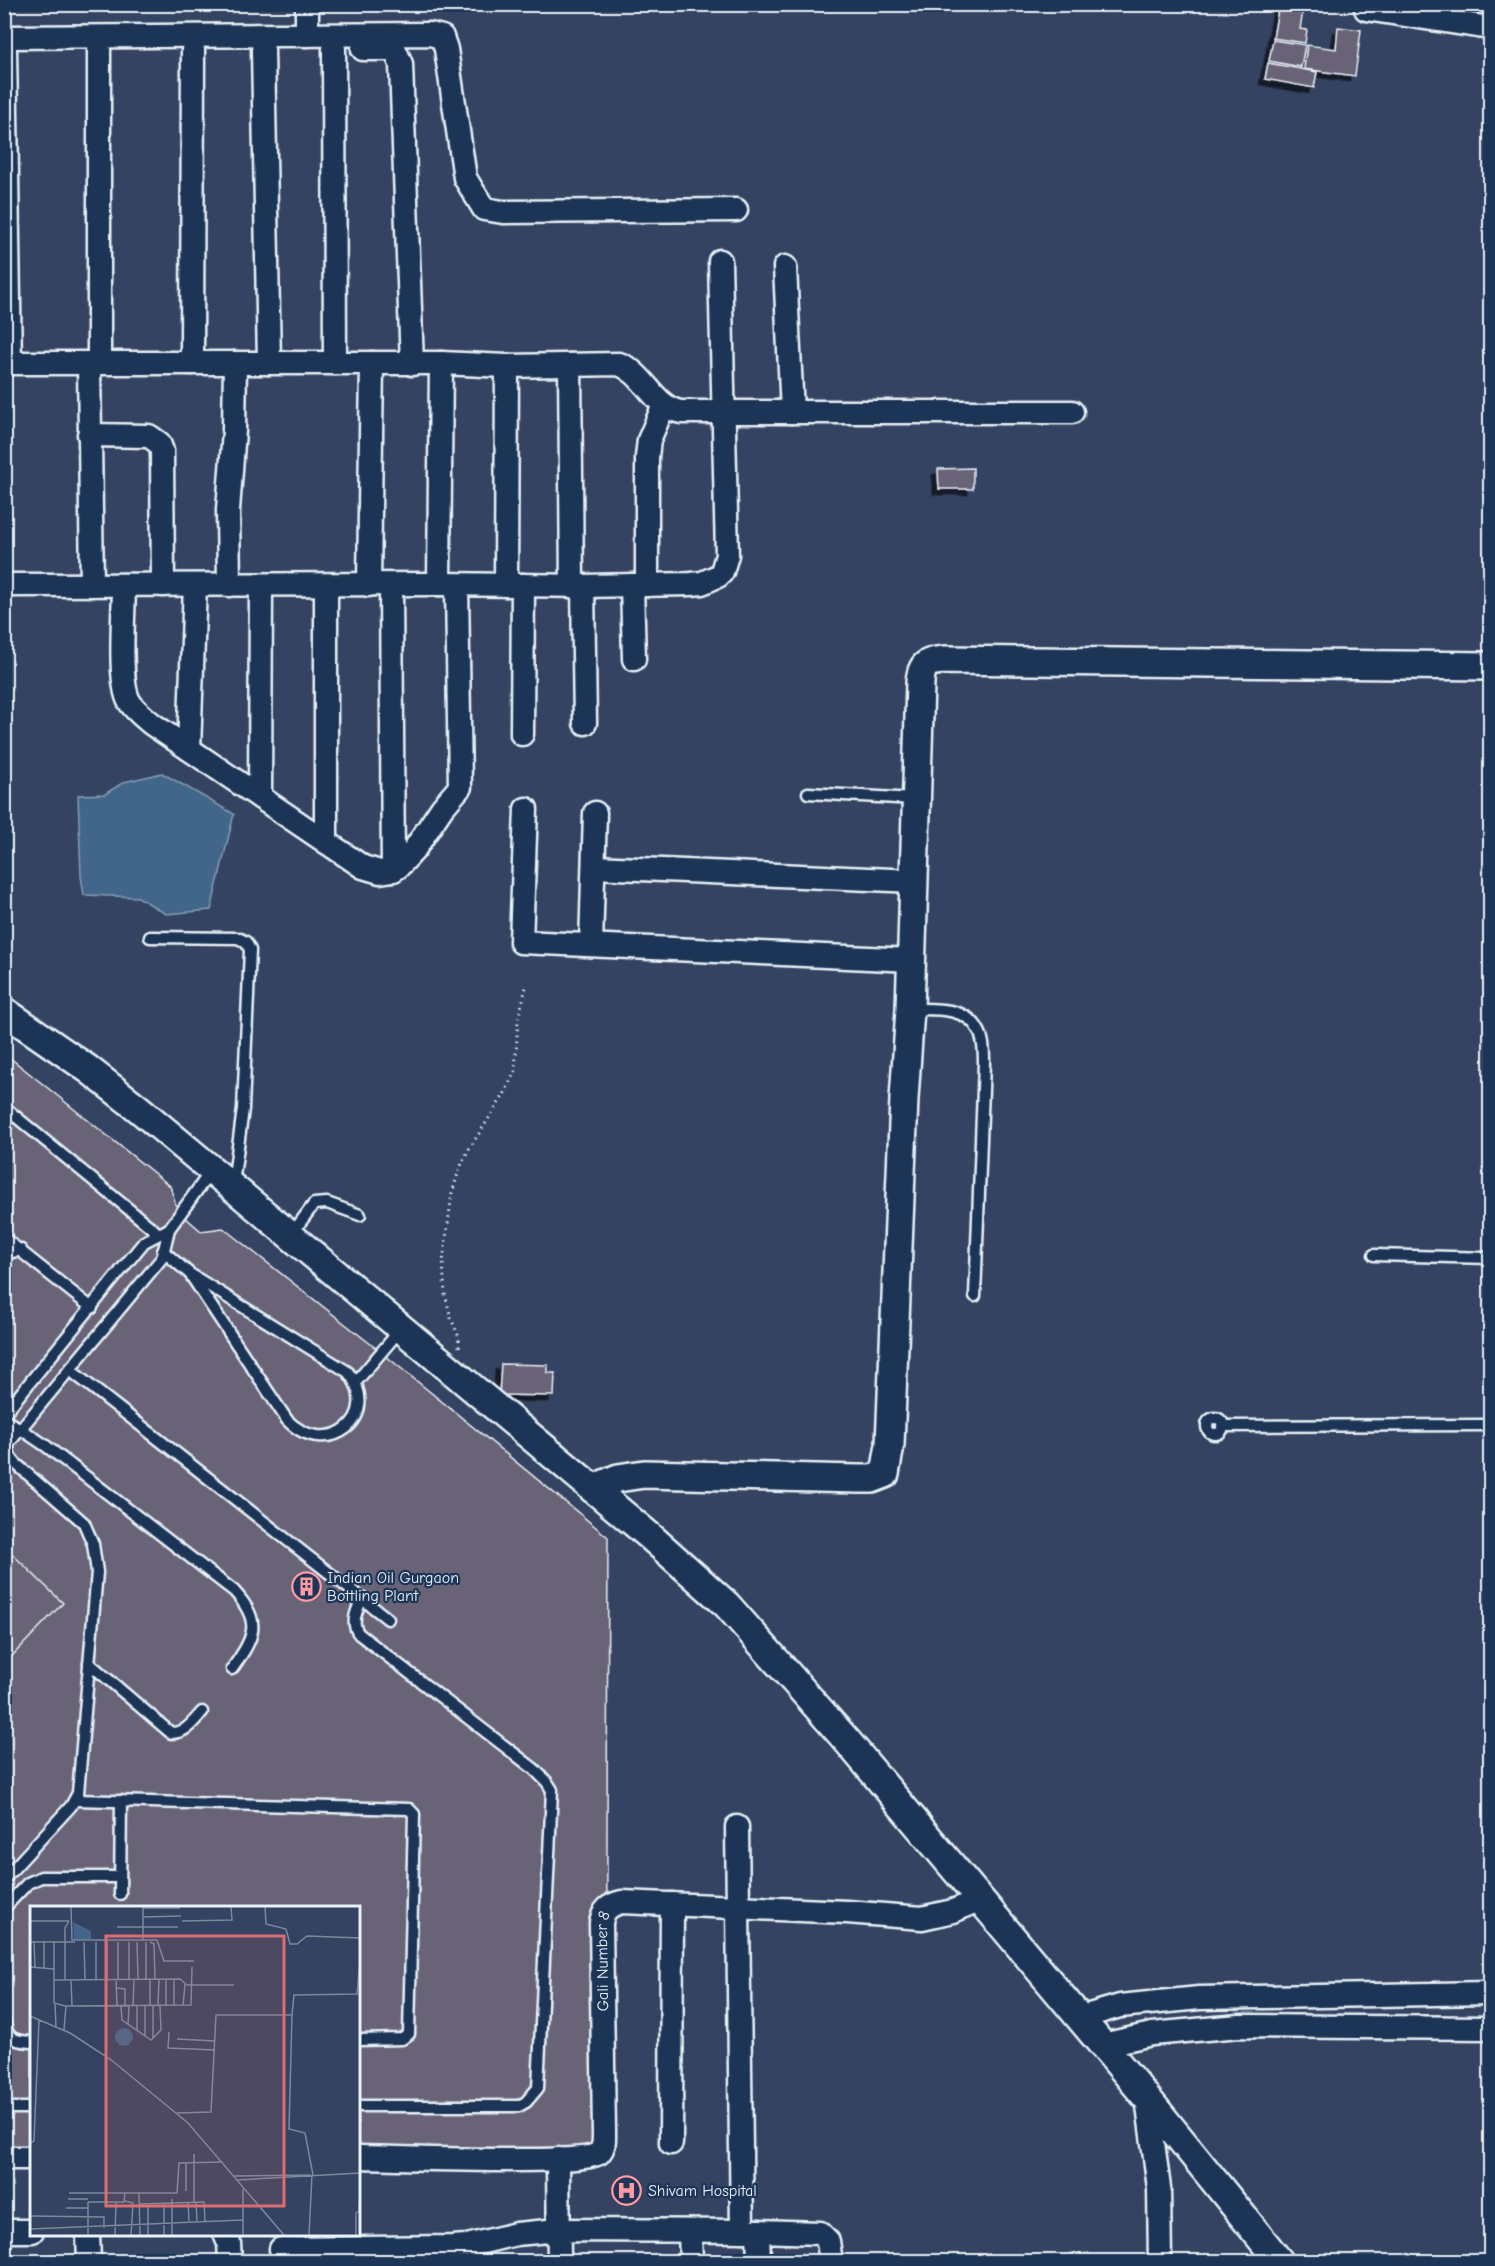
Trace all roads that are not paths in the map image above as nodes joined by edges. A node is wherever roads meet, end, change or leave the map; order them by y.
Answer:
1 (307, 4) edge
2 (1366, 9) dead end
3 (1491, 28) edge
4 (307, 35) junction
5 (4, 38) edge
6 (5, 50) edge
7 (99, 50) junction
8 (192, 50) junction
9 (262, 50) junction
10 (334, 50) junction
11 (736, 210) dead end
12 (720, 261) dead end
13 (785, 267) dead end
14 (7, 363) edge
15 (94, 363) junction
16 (192, 363) junction
17 (235, 363) junction
18 (269, 363) junction
19 (335, 363) junction
20 (372, 363) junction
21 (441, 363) junction
22 (412, 364) junction
23 (570, 365) junction
24 (507, 366) junction
25 (664, 405) junction
26 (724, 412) junction
27 (792, 412) junction
28 (1072, 412) dead end
29 (89, 435) junction
30 (448, 584) junction
31 (4, 585) edge
32 (92, 585) junction
33 (124, 585) junction
34 (163, 585) junction
35 (195, 585) junction
36 (229, 585) junction
37 (261, 585) junction
38 (326, 585) junction
39 (380, 585) junction
40 (514, 585) junction
41 (640, 585) junction
42 (577, 586) junction
43 (634, 658) dead end
44 (1491, 666) edge
45 (585, 723) dead end
46 (522, 734) dead end
47 (189, 749) junction
48 (808, 793) dead end
49 (260, 797) junction
50 (917, 799) junction
51 (526, 809) dead end
52 (596, 813) dead end
53 (326, 842) junction
54 (594, 867) junction
55 (393, 870) junction
56 (915, 881) junction
57 (150, 937) dead end
58 (591, 945) junction
59 (912, 960) junction
60 (910, 1009) junction
61 (4, 1011) edge
62 (4, 1107) edge
63 (212, 1169) junction
64 (232, 1187) junction
65 (360, 1215) dead end
66 (164, 1231) junction
67 (290, 1236) junction
68 (4, 1238) edge
69 (21, 1250) junction
70 (164, 1251) junction
71 (4, 1254) edge
72 (1374, 1255) dead end
73 (1491, 1258) edge
74 (190, 1274) junction
75 (975, 1296) dead end
76 (92, 1308) junction
77 (400, 1329) junction
78 (70, 1370) junction
79 (356, 1382) junction
80 (4, 1414) edge
81 (4, 1420) edge
82 (1491, 1425) edge
83 (1222, 1426) dead end
84 (21, 1429) junction
85 (593, 1489) junction
86 (362, 1598) junction
87 (388, 1619) dead end
88 (89, 1663) junction
89 (232, 1669) dead end
90 (202, 1712) dead end
91 (75, 1800) junction
92 (121, 1801) junction
93 (737, 1827) dead end
94 (120, 1877) junction
95 (4, 1879) edge
96 (120, 1894) dead end
97 (981, 1899) junction
98 (672, 1904) junction
99 (738, 1907) junction
100 (4, 1908) edge
101 (1491, 1993) edge
102 (1079, 2018) junction
103 (4, 2020) edge
104 (1491, 2028) edge
105 (360, 2040) edge
106 (30, 2042) edge
107 (1102, 2045) junction
108 (1147, 2098) junction
109 (360, 2106) edge
110 (4, 2108) edge
111 (30, 2108) edge
112 (671, 2143) dead end
113 (360, 2157) edge
114 (4, 2158) edge
115 (30, 2158) edge
116 (558, 2159) junction
117 (559, 2230) junction
118 (4, 2231) edge
119 (30, 2231) edge
120 (690, 2231) junction
121 (750, 2231) junction
122 (88, 2236) edge
123 (226, 2236) edge
124 (281, 2248) edge
125 (489, 2251) edge
126 (351, 2255) edge
127 (89, 2262) edge
128 (230, 2262) edge
129 (559, 2262) edge
130 (691, 2262) edge
131 (759, 2262) edge
132 (831, 2262) edge
133 (1160, 2262) edge
134 (1280, 2262) edge

1 - 4 street
2 - 3 street
4 - 5 street
4 - 11 street
6 - 7 street
6 - 14 street
7 - 8 street
7 - 15 street
8 - 9 street
8 - 16 street
9 - 10 street
9 - 18 street
10 - 19 street
10 - 22 street
12 - 26 street
13 - 27 street
14 - 15 street
15 - 16 street
15 - 29 street
16 - 17 street
17 - 18 street
17 - 36 street
18 - 19 street
19 - 20 street
20 - 22 street
20 - 39 street
21 - 22 street
21 - 24 street
21 - 30 street
23 - 24 street
23 - 25 street
23 - 42 street
24 - 40 street
25 - 26 street
25 - 41 street
26 - 27 street
26 - 41 street
27 - 28 street
29 - 32 street
29 - 34 street
30 - 39 street
30 - 40 street
30 - 55 street
31 - 32 street
32 - 33 street
33 - 34 street
33 - 47 street
34 - 35 street
35 - 36 street
35 - 47 street
36 - 37 street
37 - 38 street
37 - 49 street
38 - 39 street
38 - 53 street
39 - 55 street
40 - 42 street
40 - 46 street
41 - 42 street
41 - 43 street
42 - 45 street
44 - 50 street
47 - 49 street
48 - 50 lane
49 - 53 street
50 - 56 street
51 - 58 street
52 - 54 street
53 - 55 street
54 - 56 street
54 - 58 street
56 - 59 street
57 - 64 lane
58 - 59 street
59 - 60 street
60 - 75 lane
60 - 85 street
61 - 63 street
62 - 66 lane
63 - 64 street
63 - 66 lane
64 - 67 street
65 - 67 lane
66 - 70 lane
66 - 76 lane
67 - 77 street
68 - 69 lane
69 - 71 lane
69 - 76 lane
70 - 74 lane
70 - 78 lane
72 - 73 lane
74 - 79 lane
74 - 79 lane
76 - 80 lane
77 - 79 lane
77 - 85 street
78 - 84 lane
78 - 86 lane
81 - 84 lane
82 - 83 lane
84 - 88 lane
84 - 89 lane
85 - 97 street
86 - 87 lane
86 - 109 lane
88 - 90 lane
88 - 91 lane
91 - 92 lane
91 - 95 lane
92 - 94 lane
92 - 105 lane
93 - 99 street
94 - 96 lane
94 - 100 lane
97 - 99 street, Gali Number 8
97 - 102 street
98 - 99 street, Gali Number 8
98 - 112 street
98 - 116 street, Gali Number 8
99 - 121 street
101 - 102 street
102 - 107 street
103 - 106 lane
104 - 107 street
107 - 108 street
108 - 133 street
108 - 134 street
110 - 111 lane
113 - 116 street, Gali Number 8
114 - 115 street
116 - 117 street
117 - 120 street
117 - 125 street
117 - 129 street
118 - 119 street
120 - 121 street
120 - 130 street
121 - 131 street
121 - 132 street
122 - 127 street
123 - 128 street
124 - 126 street
125 - 126 street

